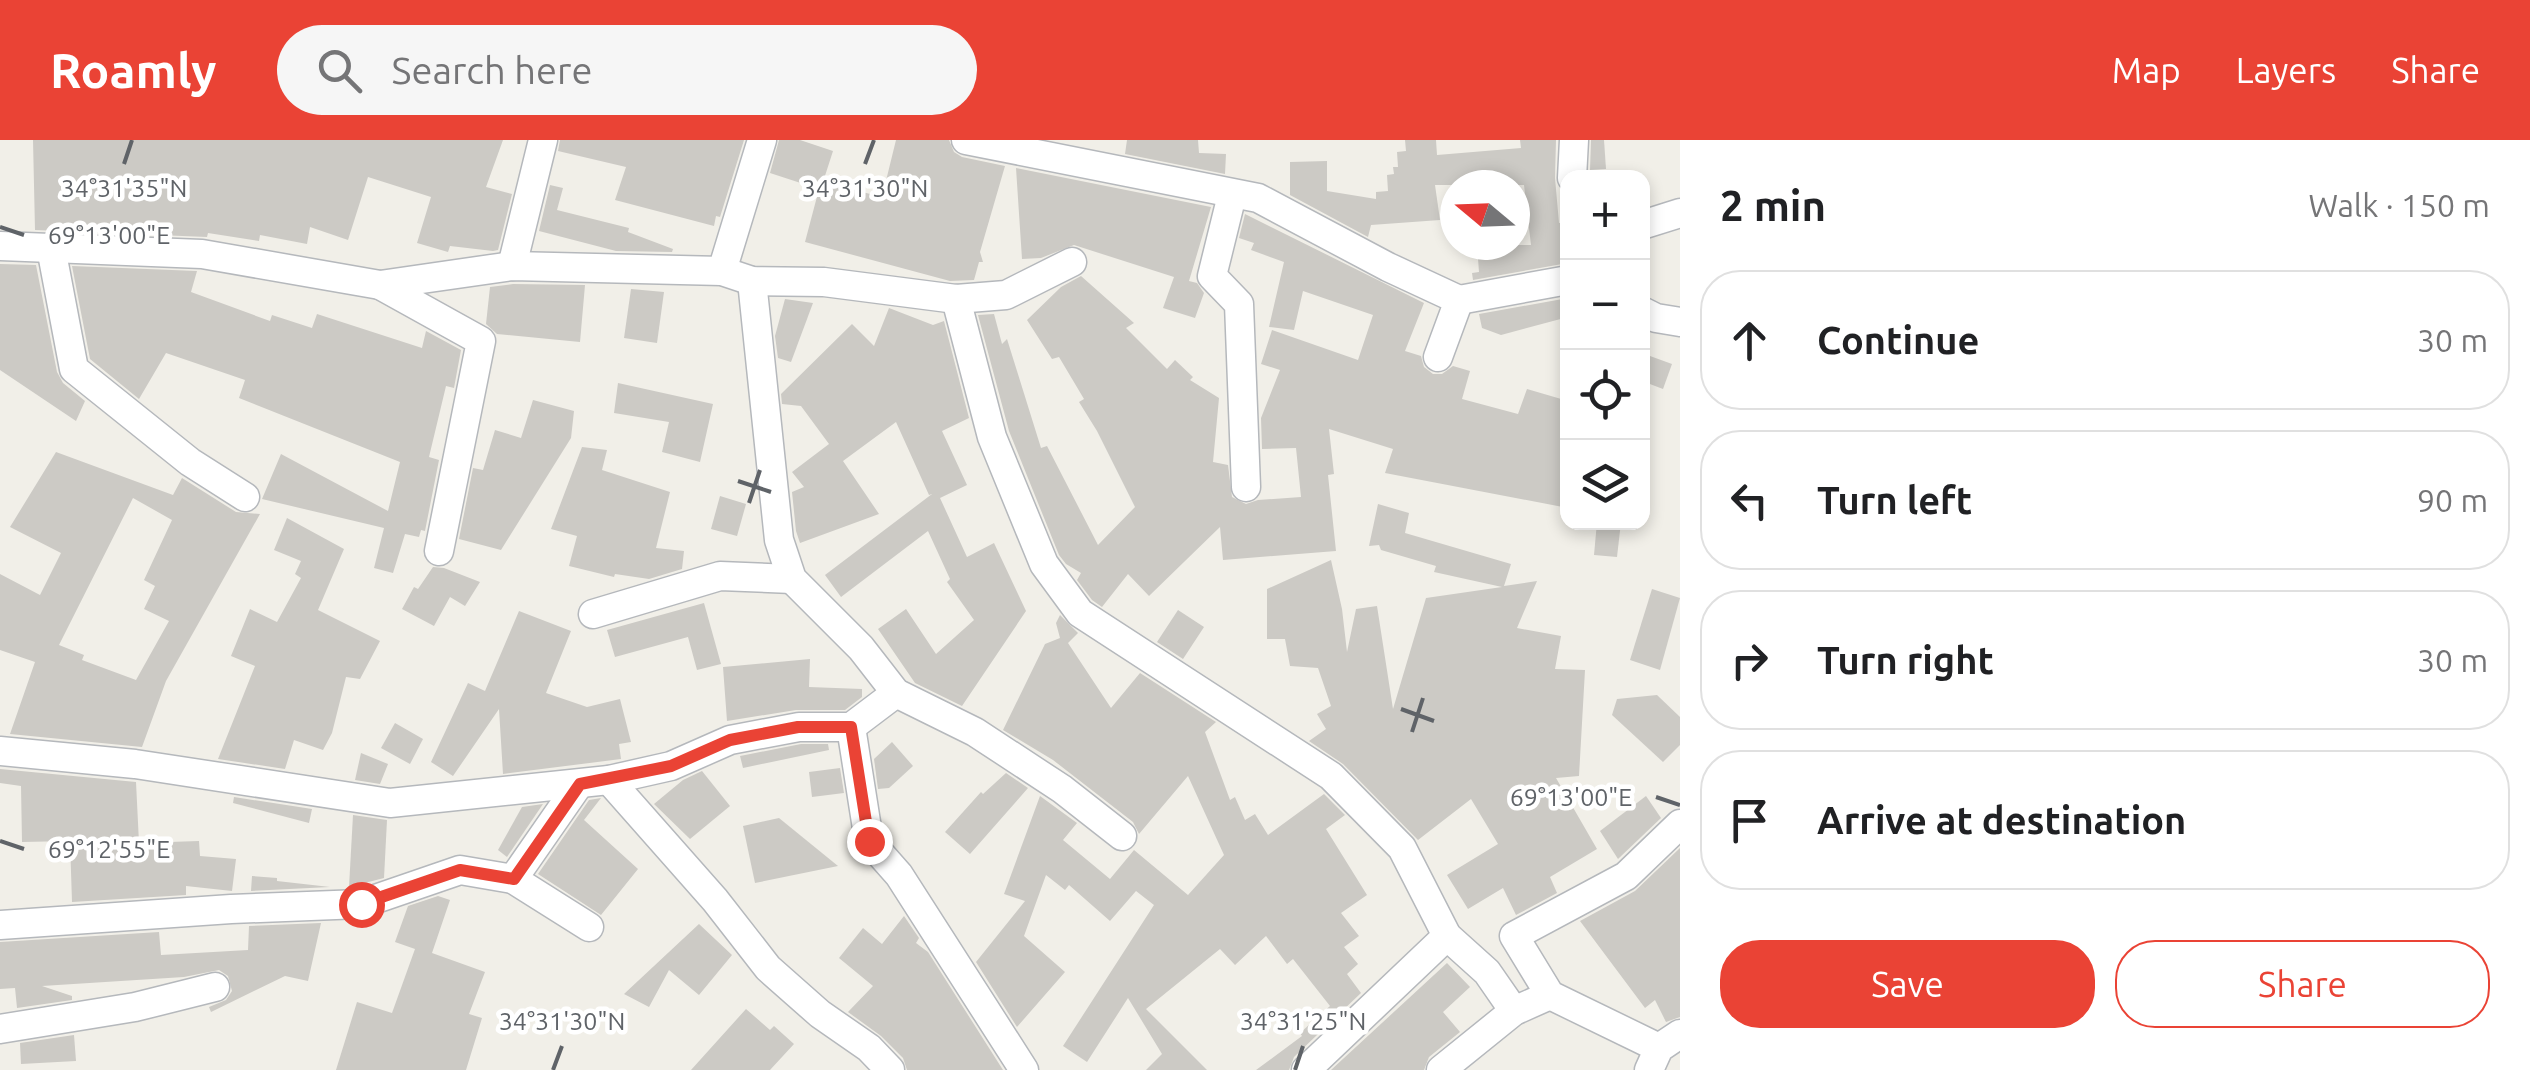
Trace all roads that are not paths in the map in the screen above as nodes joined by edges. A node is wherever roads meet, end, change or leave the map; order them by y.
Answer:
1 (542, 140) edge
2 (762, 140) edge
3 (966, 140) edge
4 (1574, 140) edge
5 (1572, 170) edge
6 (1232, 195) junction
7 (1680, 213) edge
8 (1650, 222) edge
9 (0, 246) edge
10 (51, 248) junction
11 (1072, 262) dead end
12 (512, 266) junction
13 (722, 272) junction
14 (752, 281) junction
15 (1560, 281) edge
16 (380, 284) junction
17 (956, 298) junction
18 (1458, 300) junction
19 (1650, 315) edge
20 (1680, 322) edge
21 (1438, 357) dead end
22 (1246, 487) dead end
23 (245, 497) dead end
24 (439, 551) dead end
25 (792, 579) junction
26 (594, 614) dead end
27 (896, 693) junction
28 (851, 727) junction
29 (0, 752) edge
30 (610, 780) junction
31 (580, 784) junction
32 (1680, 824) edge
33 (1122, 836) dead end
34 (514, 879) junction
35 (0, 926) edge
36 (590, 927) dead end
37 (1448, 936) junction
38 (215, 987) dead end
39 (1550, 995) junction
40 (1514, 1012) junction
41 (0, 1029) edge
42 (1663, 1051) edge
43 (890, 1070) edge
44 (1024, 1070) edge
45 (1306, 1070) edge
46 (1441, 1070) edge

1 - 12 street
2 - 13 street
3 - 6 street
4 - 5 street
6 - 18 street
6 - 22 street
7 - 8 street
9 - 10 street
10 - 16 street
10 - 23 street
11 - 17 street
12 - 13 street
12 - 16 street
13 - 14 street
14 - 17 street
14 - 25 street
15 - 18 street
16 - 24 street
17 - 37 street
18 - 21 street
19 - 20 street
25 - 26 street
25 - 27 street
27 - 28 street
27 - 33 street
28 - 30 street
28 - 44 street
29 - 31 street
30 - 31 street
30 - 43 street
31 - 34 street
32 - 39 street
34 - 35 street
34 - 36 street
37 - 40 street
37 - 45 street
38 - 41 street
39 - 40 street
39 - 42 street
40 - 46 street

